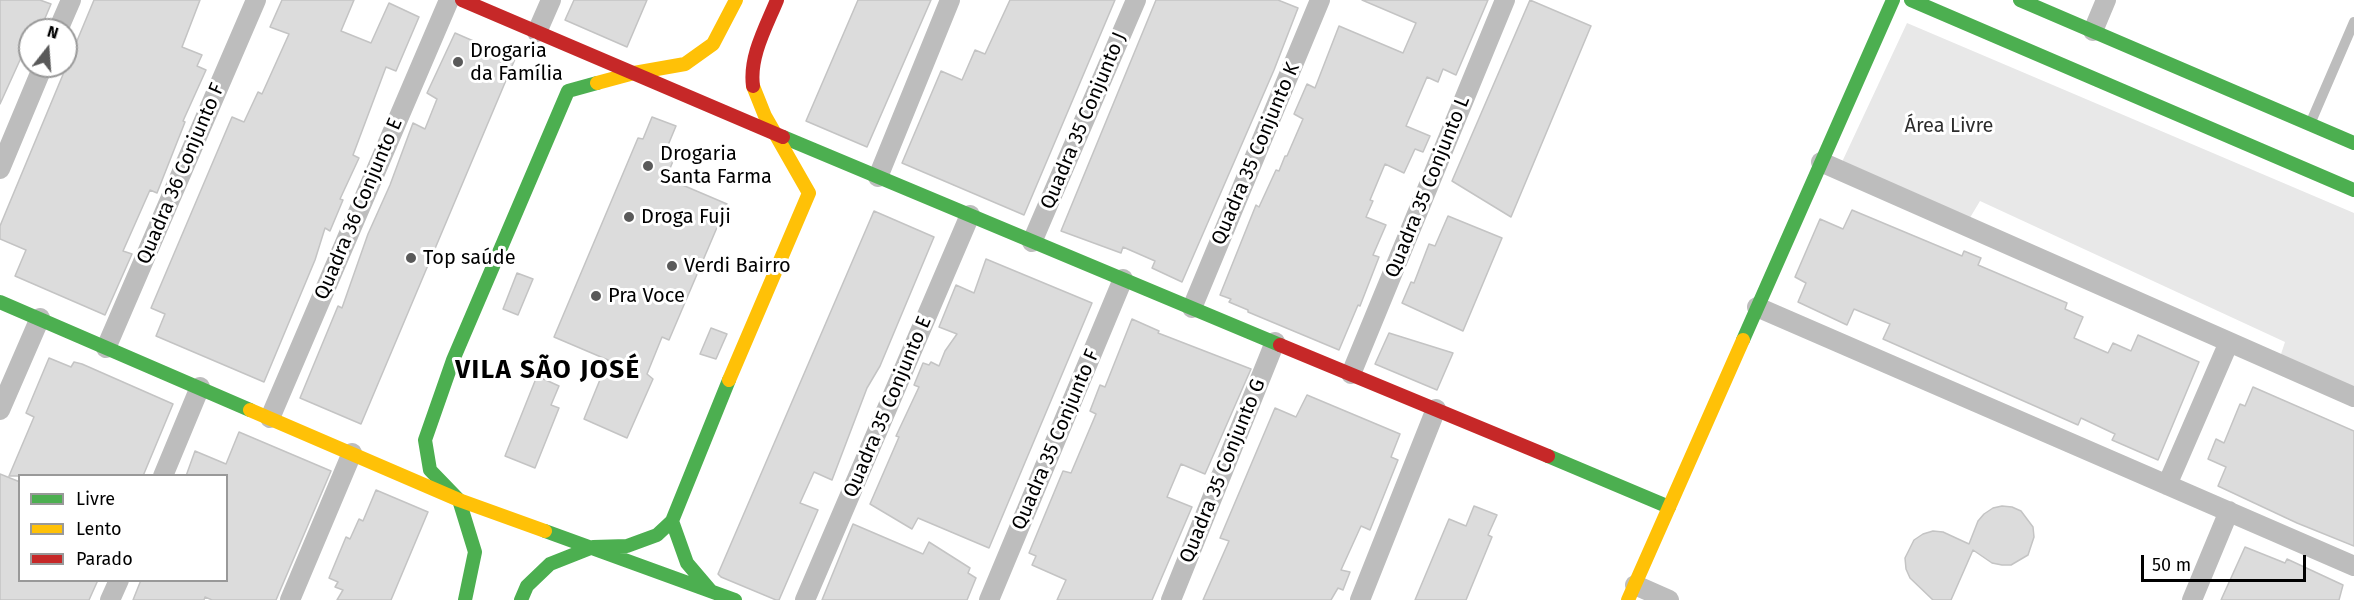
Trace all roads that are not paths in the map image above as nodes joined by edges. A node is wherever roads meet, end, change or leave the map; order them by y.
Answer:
1 (71, 0) edge
2 (256, 0) edge
3 (449, 0) edge
4 (462, 0) edge
5 (551, 0) edge
6 (736, 0) edge
7 (777, 0) edge
8 (950, 0) edge
9 (1136, 0) edge
10 (1320, 0) edge
11 (1505, 0) edge
12 (1893, 0) edge
13 (1911, 0) edge
14 (2020, 0) edge
15 (2106, 0) edge
16 (63, 18) edge
17 (2354, 22) edge
18 (2093, 31) junction
19 (545, 35) junction
20 (562, 58) dead end
21 (634, 73) junction
22 (567, 75) dead end
23 (38, 78) edge
24 (568, 91) junction
25 (2310, 124) junction
26 (776, 134) junction
27 (2354, 143) edge
28 (1821, 162) junction
29 (0, 169) edge
30 (859, 169) junction
31 (843, 174) dead end
32 (878, 177) junction
33 (2354, 189) edge
34 (970, 215) junction
35 (1032, 242) junction
36 (1123, 279) junction
37 (0, 302) edge
38 (1758, 307) junction
39 (1192, 308) junction
40 (40, 318) junction
41 (1275, 342) junction
42 (2229, 342) junction
43 (106, 348) junction
44 (1351, 374) junction
45 (201, 387) junction
46 (2354, 397) edge
47 (1436, 409) junction
48 (0, 410) edge
49 (270, 418) junction
50 (425, 440) junction
51 (410, 452) dead end
52 (352, 453) junction
53 (394, 459) dead end
54 (381, 464) junction
55 (164, 474) edge
56 (2168, 485) junction
57 (459, 500) junction
58 (1670, 507) junction
59 (2229, 511) junction
60 (672, 521) junction
61 (593, 547) junction
62 (2354, 566) edge
63 (118, 582) edge
64 (1631, 592) edge
65 (709, 596) edge
66 (110, 600) edge
67 (290, 600) edge
68 (465, 600) edge
69 (521, 600) edge
70 (735, 600) edge
71 (805, 600) edge
72 (989, 600) edge
73 (1171, 600) edge
74 (1360, 600) edge
75 (1669, 600) edge
76 (2192, 600) edge

1 - 16 street
2 - 43 street, Quadra 36 Conjunto F
3 - 49 street, Quadra 36 Conjunto E
4 - 19 street
5 - 19 street
6 - 21 street
7 - 26 street
8 - 32 street
9 - 35 street, Quadra 35 Conjunto J
10 - 39 street, Quadra 35 Conjunto K
11 - 44 street, Quadra 35 Conjunto L
12 - 28 street
13 - 33 street
14 - 18 street
15 - 18 street
17 - 25 lane
18 - 25 street
19 - 20 street
19 - 21 street
21 - 24 street
21 - 26 street
22 - 24 street
23 - 29 street
24 - 50 street
25 - 27 street
26 - 30 street
26 - 60 street
28 - 38 street
28 - 42 street
30 - 31 street
30 - 32 street
32 - 34 street
34 - 35 street
34 - 71 street, Quadra 35 Conjunto E
35 - 36 street
36 - 39 street
36 - 72 street, Quadra 35 Conjunto F
37 - 40 street
38 - 56 street
38 - 58 street
39 - 41 street
40 - 43 street
40 - 48 street
41 - 44 street
41 - 73 street, Quadra 35 Conjunto G
42 - 46 street
42 - 56 street
43 - 45 street
44 - 47 street
45 - 49 street
45 - 55 street
47 - 58 street
47 - 74 street
49 - 52 street
50 - 51 street
50 - 57 street
52 - 54 street
52 - 67 street
53 - 54 street
54 - 57 street
56 - 59 street
57 - 61 street
57 - 68 street
58 - 64 street
59 - 62 street
59 - 76 street
60 - 61 street
60 - 65 street
61 - 65 street
61 - 69 street
63 - 66 street
64 - 75 street
65 - 70 street

